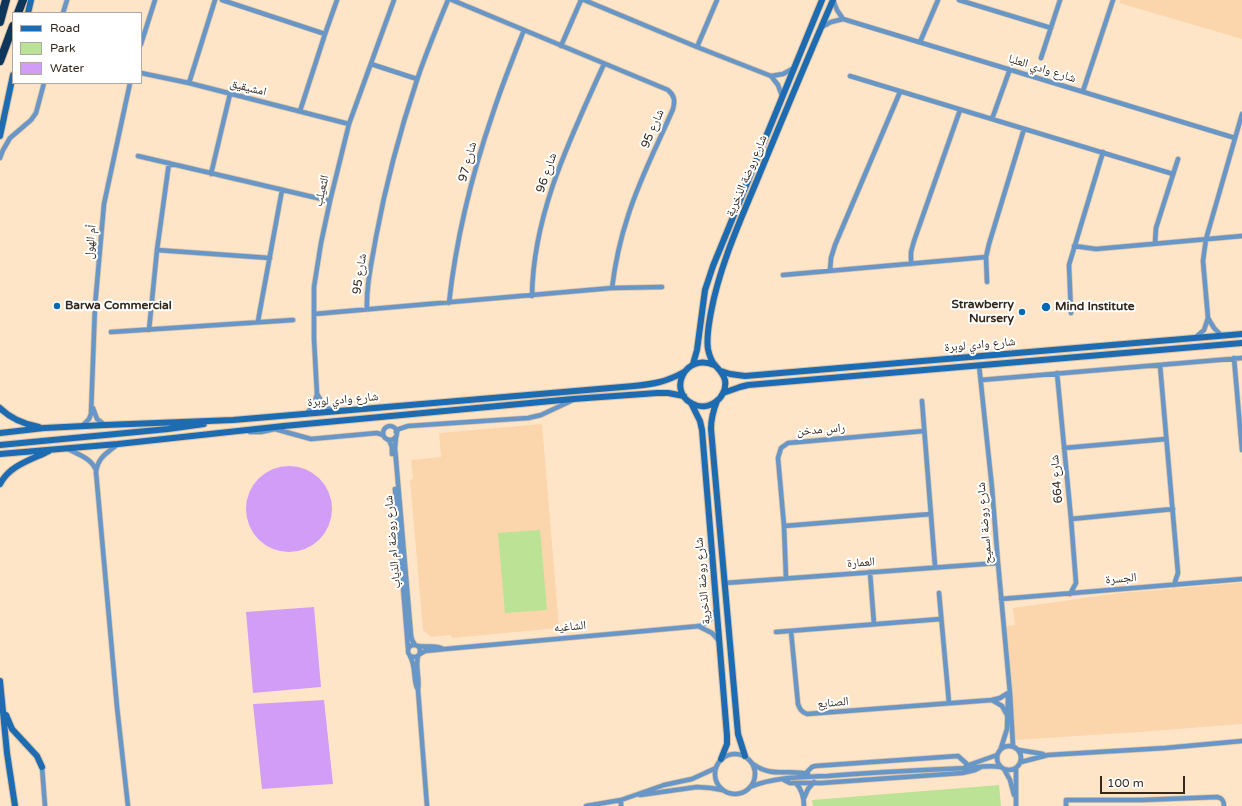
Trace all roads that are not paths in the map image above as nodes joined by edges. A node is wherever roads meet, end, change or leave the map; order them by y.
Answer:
1 (6, 0) edge
2 (23, 0) edge
3 (31, 0) edge
4 (67, 0) edge
5 (155, 0) edge
6 (216, 0) edge
7 (222, 0) edge
8 (337, 0) edge
9 (394, 0) edge
10 (448, 0) edge
11 (452, 0) edge
12 (581, 0) edge
13 (584, 0) edge
14 (717, 0) edge
15 (822, 0) edge
16 (833, 0) edge
17 (938, 0) edge
18 (959, 0) edge
19 (1060, 0) edge
20 (1113, 0) edge
21 (18, 12) edge
22 (28, 12) edge
23 (63, 12) edge
24 (843, 20) junction
25 (0, 22) edge
26 (821, 28) junction
27 (1051, 28) junction
28 (12, 29) edge
29 (524, 30) junction
30 (325, 34) junction
31 (142, 41) edge
32 (920, 42) junction
33 (561, 46) junction
34 (697, 47) junction
35 (1041, 58) dead end
36 (0, 60) edge
37 (371, 64) junction
38 (604, 64) junction
39 (794, 68) junction
40 (1010, 69) junction
41 (142, 73) edge
42 (771, 76) junction
43 (850, 76) dead end
44 (417, 79) junction
45 (12, 80) edge
46 (44, 84) edge
47 (130, 84) edge
48 (189, 84) junction
49 (1083, 91) junction
50 (900, 92) junction
51 (230, 94) junction
52 (782, 96) junction
53 (960, 110) junction
54 (300, 111) junction
55 (1242, 114) edge
56 (992, 119) junction
57 (349, 124) junction
58 (1024, 129) junction
59 (0, 136) edge
60 (1235, 138) junction
61 (1103, 152) junction
62 (138, 156) dead end
63 (0, 158) edge
64 (1178, 159) dead end
65 (169, 163) junction
66 (211, 174) junction
67 (1173, 174) junction
68 (282, 190) junction
69 (330, 201) junction
70 (1242, 236) edge
71 (1206, 239) junction
72 (1154, 243) junction
73 (1074, 246) junction
74 (157, 250) junction
75 (986, 257) junction
76 (270, 258) junction
77 (911, 264) junction
78 (830, 271) junction
79 (783, 275) dead end
80 (988, 282) dead end
81 (662, 287) dead end
82 (612, 288) junction
83 (532, 296) junction
84 (449, 303) junction
85 (367, 309) junction
86 (1071, 313) dead end
87 (314, 314) junction
88 (1208, 318) junction
89 (293, 320) dead end
90 (258, 321) junction
91 (149, 330) junction
92 (111, 332) dead end
93 (1242, 334) edge
94 (1222, 336) junction
95 (1195, 338) junction
96 (1242, 343) edge
97 (1234, 358) junction
98 (1242, 358) edge
99 (693, 364) junction
100 (714, 365) junction
101 (980, 365) junction
102 (1160, 365) junction
103 (721, 371) junction
104 (684, 372) junction
105 (1057, 373) junction
106 (981, 380) junction
107 (723, 393) junction
108 (317, 394) junction
109 (684, 396) junction
110 (573, 400) junction
111 (717, 401) junction
112 (922, 401) dead end
113 (691, 403) junction
114 (92, 404) junction
115 (0, 408) edge
116 (333, 412) junction
117 (306, 414) junction
118 (233, 420) junction
119 (105, 425) junction
120 (82, 426) junction
121 (44, 428) junction
122 (924, 431) junction
123 (231, 432) junction
124 (0, 433) edge
125 (396, 434) junction
126 (1241, 434) edge
127 (383, 435) junction
128 (1166, 439) junction
129 (389, 440) junction
130 (118, 444) junction
131 (0, 445) edge
132 (1064, 448) junction
133 (68, 449) junction
134 (52, 450) junction
135 (1242, 450) edge
136 (0, 454) edge
137 (96, 472) junction
138 (0, 484) edge
139 (1172, 509) junction
140 (930, 514) junction
141 (1071, 519) junction
142 (784, 526) junction
143 (998, 562) junction
144 (934, 566) junction
145 (870, 572) junction
146 (1178, 573) junction
147 (786, 578) junction
148 (1242, 579) edge
149 (725, 583) junction
150 (1076, 583) junction
151 (1174, 584) junction
152 (1184, 584) junction
153 (1083, 592) junction
154 (939, 593) dead end
155 (1070, 594) junction
156 (1001, 599) junction
157 (716, 609) junction
158 (941, 619) junction
159 (874, 624) junction
160 (698, 626) junction
161 (791, 631) junction
162 (776, 632) dead end
163 (720, 642) junction
164 (417, 645) junction
165 (408, 648) junction
166 (443, 649) junction
167 (419, 655) junction
168 (410, 656) junction
169 (1008, 680) junction
170 (0, 681) edge
171 (418, 690) junction
172 (1008, 693) junction
173 (992, 700) junction
174 (949, 703) junction
175 (3, 710) junction
176 (1007, 716) junction
177 (1242, 741) edge
178 (1013, 746) junction
179 (1001, 748) junction
180 (1019, 750) junction
181 (997, 755) junction
182 (1048, 755) junction
183 (745, 756) junction
184 (721, 759) junction
185 (1021, 762) junction
186 (753, 764) junction
187 (968, 765) junction
188 (983, 766) junction
189 (42, 767) joint
190 (716, 768) junction
191 (953, 768) junction
192 (1002, 768) junction
193 (1016, 768) junction
194 (805, 774) junction
195 (815, 776) junction
196 (783, 779) junction
197 (814, 782) junction
198 (796, 783) junction
199 (750, 787) junction
200 (724, 791) junction
201 (637, 795) junction
202 (804, 798) junction
203 (621, 800) junction
204 (1015, 800) junction
205 (1142, 800) junction
206 (15, 806) edge
207 (45, 806) edge
208 (128, 806) edge
209 (427, 806) edge
210 (586, 806) edge
211 (621, 806) edge
212 (804, 806) edge
213 (1016, 806) edge
214 (1066, 806) edge
215 (1143, 806) edge
216 (1224, 806) edge

1 - 25 highway
2 - 21 highway
3 - 22 street
4 - 23 street
5 - 31 street
6 - 48 street
7 - 30 street
8 - 30 street
9 - 37 street, الثعيلب
10 - 44 street, شارع 95
11 - 29 street, شارع 95
12 - 33 street
13 - 34 street
14 - 34 street
15 - 39 street, شارع روضة الذخرية
16 - 24 street
16 - 26 street, شارع روضة الذخرية
17 - 32 street
18 - 27 street
19 - 27 street
20 - 49 street
24 - 26 street
24 - 32 street, شارع وادي العلبا
26 - 100 street, شارع روضة الذخرية
27 - 35 street
28 - 36 highway
29 - 33 street, شارع 95
29 - 84 street, شارع 97
30 - 54 street
32 - 40 street, شارع وادي العلبا
33 - 38 street, شارع 95
34 - 42 street
37 - 44 street
37 - 57 street, الثعيلب
38 - 82 street, شارع 95
38 - 83 street, شارع 96
39 - 42 street
39 - 52 street, شارع روضة الذخرية
40 - 49 street, شارع وادي العلبا
40 - 56 street
41 - 48 street, امشيقيق
42 - 52 street
43 - 50 street
44 - 85 street, شارع 95
45 - 59 street
46 - 63 street
47 - 114 street, أم الهول
48 - 51 street, امشيقيق
49 - 60 street, شارع وادي العلبا
50 - 53 street
50 - 78 street
51 - 54 street, امشيقيق
51 - 66 street
52 - 99 street, شارع روضة الذخرية
53 - 56 street
53 - 77 street
54 - 57 street, امشيقيق
55 - 60 street
56 - 58 street
57 - 69 street, الثعيلب
58 - 61 street
58 - 75 street
60 - 71 street
61 - 67 street
61 - 73 street
62 - 65 street
64 - 67 street
65 - 66 street
65 - 74 street
66 - 68 street
67 - 72 street
68 - 69 street
68 - 76 street
69 - 87 street, الثعيلب
70 - 71 street
71 - 72 street
71 - 88 street
72 - 73 street
73 - 86 street
74 - 76 street
74 - 91 street
75 - 77 street
75 - 80 street
76 - 90 street
77 - 78 street
78 - 79 street
81 - 82 street, شارع 95
82 - 83 street, شارع 95
83 - 84 street, شارع 95
84 - 85 street, شارع 95
85 - 87 street, شارع 95
87 - 108 street, الثعيلب
88 - 94 street
88 - 95 street
89 - 90 street
90 - 91 street
91 - 92 street
93 - 94 street, شارع وادي لوبرة
94 - 95 street, شارع وادي لوبرة
95 - 103 street, شارع وادي لوبرة
96 - 101 street, شارع وادي لوبرة
97 - 98 street
97 - 102 street
97 - 126 street
99 - 100 street
99 - 104 street
100 - 103 street
101 - 106 street, شارع روضة اسميح
101 - 107 street, شارع وادي لوبرة
102 - 105 street
102 - 128 street
103 - 107 street
104 - 109 street
104 - 116 street, شارع وادي لوبرة
105 - 106 street
105 - 132 street, شارع 664
106 - 143 street, شارع روضة اسميح
107 - 111 street
108 - 116 street
108 - 117 street, الثعيلب
109 - 110 street, شارع وادي لوبرة
109 - 113 street
110 - 123 street, شارع وادي لوبرة
110 - 125 street
111 - 113 street
111 - 149 street, شارع روضة الذخرية
112 - 122 street
113 - 157 street, شارع روضة الذخرية
114 - 119 street, أم الهول
114 - 120 street, أم الهول
115 - 121 street
116 - 117 street, شارع وادي لوبرة
117 - 118 street, شارع وادي لوبرة
118 - 119 street, شارع وادي لوبرة
118 - 131 street
119 - 120 street, شارع وادي لوبرة
120 - 121 street, شارع وادي لوبرة
121 - 124 street, شارع وادي لوبرة
122 - 140 street
122 - 142 street, راس مدخن
123 - 127 street
123 - 130 street, شارع وادي لوبرة
125 - 127 street
125 - 129 street
125 - 164 street, شارع روضة ام الذياب
126 - 135 street
127 - 129 street
128 - 132 street
128 - 139 street
129 - 165 street, شارع روضة ام الذياب
130 - 133 street, شارع وادي لوبرة
130 - 137 street
132 - 141 street, شارع 664
133 - 134 street, شارع وادي لوبرة
133 - 137 street
134 - 136 street, شارع وادي لوبرة
134 - 138 street
137 - 208 street
139 - 141 street
139 - 146 street
140 - 142 street
140 - 144 street
141 - 150 street, شارع 664
142 - 147 street, راس مدخن
143 - 144 street, العمارة
143 - 156 street, شارع روضة اسميح
144 - 145 street, العمارة
145 - 147 street, العمارة
145 - 159 street
146 - 151 street
146 - 152 street
147 - 149 street, العمارة
148 - 152 street, الجسرة
149 - 183 street, شارع روضة الذخرية
150 - 153 street
150 - 155 street
151 - 152 street, الجسرة
151 - 153 street, الجسرة
153 - 155 street, الجسرة
154 - 158 street
155 - 156 street, الجسرة
156 - 169 street, شارع روضة اسميح
157 - 160 street, الشاغيه
157 - 163 street, شارع روضة الذخرية
158 - 159 street
158 - 174 street
159 - 161 street
160 - 163 street
160 - 166 street, الشاغيه
161 - 162 street
161 - 174 street, الصنايع
163 - 184 street, شارع روضة الذخرية
164 - 165 street
164 - 166 street, الشاغيه
164 - 167 street
165 - 168 street
166 - 167 street, الشاغيه
167 - 168 street
167 - 171 street
168 - 171 street
169 - 172 street, شارع روضة اسميح
169 - 178 street, شارع روضة اسميح
170 - 175 street
171 - 209 street
172 - 173 street, الصنايع
172 - 176 street, شارع روضة اسميح
173 - 174 street, الصنايع
173 - 176 street
175 - 189 street
175 - 206 street
176 - 179 street, شارع روضة اسميح
177 - 182 street
178 - 179 street
178 - 180 street
179 - 181 street
180 - 182 street
180 - 185 street
181 - 187 street
181 - 192 street
182 - 185 street
183 - 184 street
183 - 186 street
184 - 190 street
185 - 193 street
186 - 194 street
186 - 199 street
187 - 191 street
187 - 194 street
188 - 191 street
188 - 192 street
188 - 197 street
189 - 207 street
190 - 200 street
190 - 201 street
191 - 195 street
192 - 193 street
192 - 204 street
193 - 204 street
194 - 195 street
195 - 196 street
196 - 198 street
196 - 199 street
197 - 198 street
197 - 202 street
198 - 202 street
199 - 200 street
200 - 201 street
201 - 203 street
202 - 212 street
203 - 210 street
203 - 211 street
204 - 213 street
205 - 214 street
205 - 215 street
205 - 216 street

